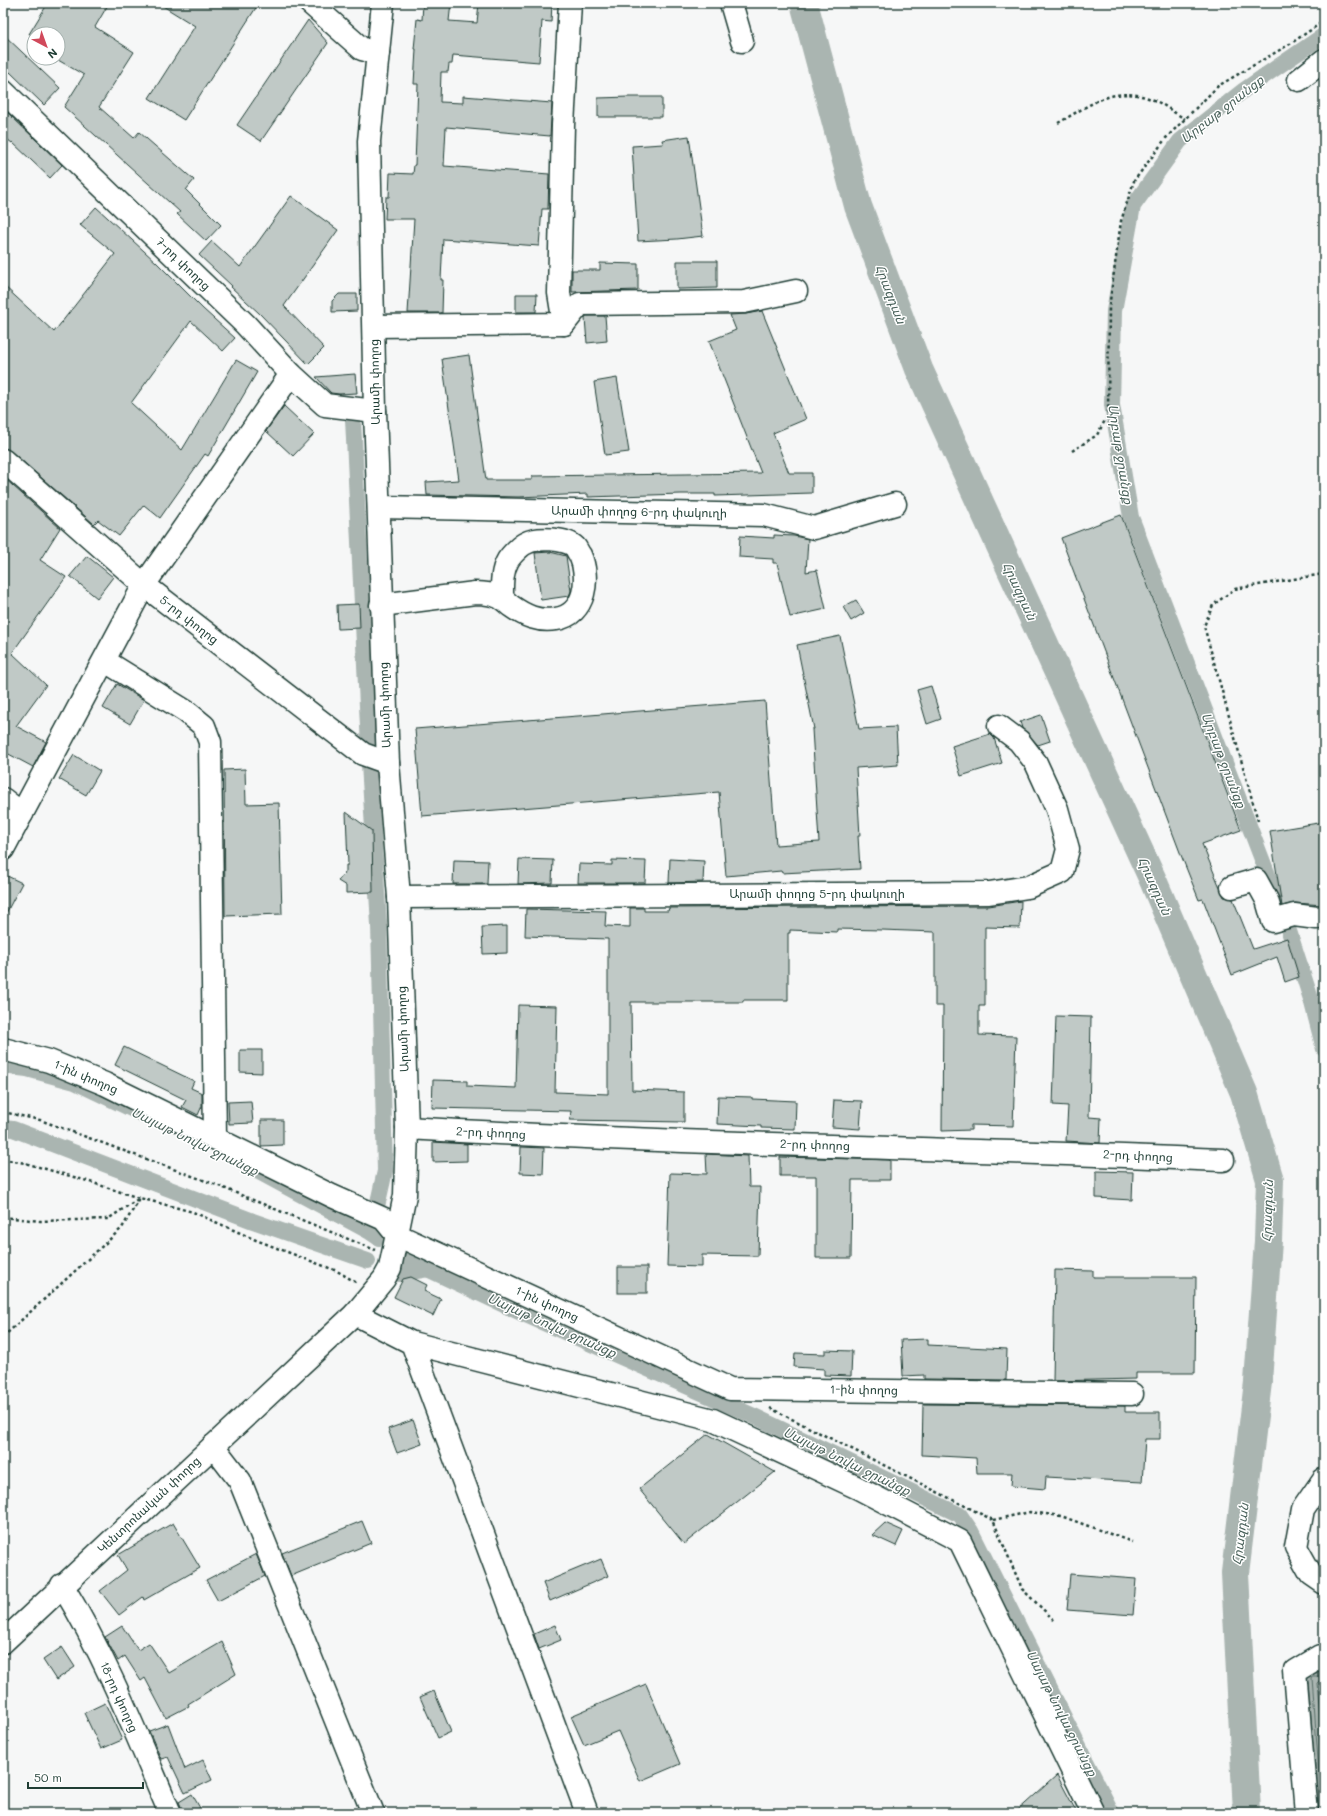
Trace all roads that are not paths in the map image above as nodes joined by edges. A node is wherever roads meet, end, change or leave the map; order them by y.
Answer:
1 (310, 3) edge
2 (383, 3) edge
3 (570, 3) edge
4 (731, 3) edge
5 (742, 40) dead end
6 (378, 53) junction
7 (1324, 60) edge
8 (1299, 80) dead end
9 (3, 91) edge
10 (796, 291) dead end
11 (564, 324) junction
12 (374, 326) junction
13 (291, 374) junction
14 (375, 411) junction
15 (3, 460) edge
16 (895, 504) dead end
17 (379, 507) junction
18 (144, 585) junction
19 (502, 599) dead end
20 (381, 605) junction
21 (105, 660) junction
22 (999, 726) dead end
23 (388, 763) junction
24 (3, 800) edge
25 (22, 814) junction
26 (3, 849) edge
27 (1232, 887) dead end
28 (399, 897) junction
29 (1324, 917) edge
30 (3, 1049) edge
31 (407, 1128) junction
32 (215, 1138) junction
33 (1223, 1160) dead end
34 (397, 1235) junction
35 (356, 1314) junction
36 (412, 1343) junction
37 (297, 1370) joint
38 (1132, 1394) dead end
39 (213, 1446) junction
40 (1323, 1480) dead end
41 (1324, 1583) edge
42 (62, 1586) junction
43 (3, 1642) edge
44 (1324, 1656) edge
45 (170, 1813) edge
46 (373, 1813) edge
47 (587, 1813) edge
48 (1093, 1813) edge
49 (1307, 1813) edge

1 - 6 street
2 - 6 street, Արամի փողոց
3 - 11 street
4 - 5 street
6 - 12 street, Արամի փողոց
7 - 8 street
9 - 13 street, 7-րդ փողոց
10 - 11 street
11 - 12 street
12 - 14 street, Արամի փողոց
13 - 14 street, 7-րդ փողոց
13 - 18 street
14 - 17 street, Արամի փողոց
15 - 18 street, 5-րդ փողոց
16 - 17 street, Արամի փողոց 6-րդ փակուղի
17 - 20 street, Արամի փողոց
18 - 21 street
18 - 23 street, 5-րդ փողոց
19 - 20 street
20 - 23 street, Արամի փողոց
21 - 25 street
21 - 32 street
22 - 28 street, Արամի փողոց 5-րդ փակուղի
23 - 28 street, Արամի փողոց
24 - 25 street
25 - 26 street
27 - 29 street
28 - 31 street, Արամի փողոց
30 - 32 street, 1-ին փողոց
31 - 33 street, 2-րդ փողոց
31 - 34 street, Արամի փողոց
32 - 34 street, 1-ին փողոց
34 - 35 street, Արամի փողոց
34 - 38 street, 1-ին փողոց
35 - 36 street
35 - 37 street, Արամի փողոց
36 - 47 street
36 - 48 street
37 - 39 street, Կենտրոնական փողոց
39 - 42 street, Կենտրոնական փողոց
39 - 46 street
40 - 41 street
42 - 43 street, Կենտրոնական փողոց
42 - 45 street, 18-րդ փողոց
44 - 49 street

